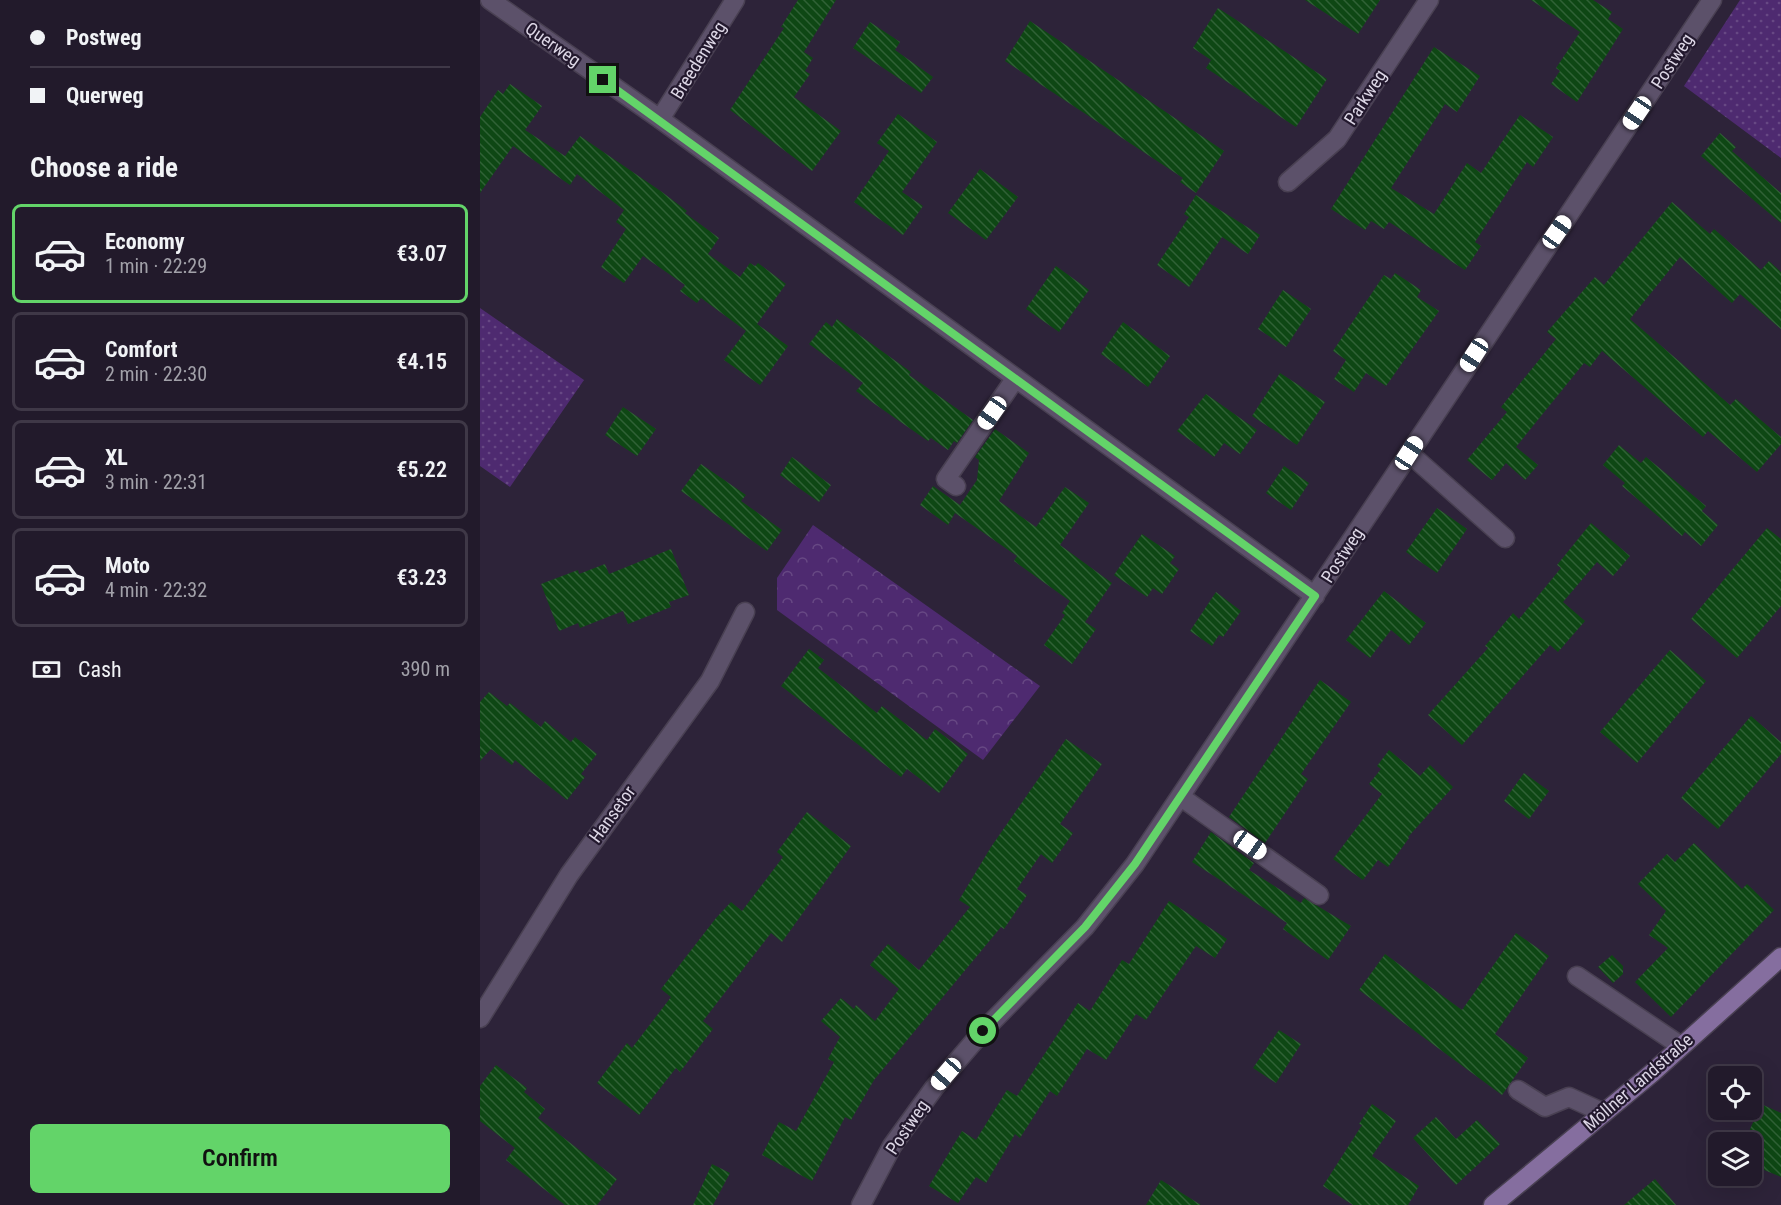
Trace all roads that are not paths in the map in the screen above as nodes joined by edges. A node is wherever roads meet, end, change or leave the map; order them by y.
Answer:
1 (490, 0) edge
2 (735, 0) edge
3 (1429, 0) edge
4 (1712, 0) edge
5 (660, 119) junction
6 (1288, 182) dead end
7 (1015, 379) junction
8 (1409, 453) junction
9 (956, 486) dead end
10 (1505, 538) dead end
11 (1315, 596) junction
12 (745, 612) dead end
13 (1181, 797) junction
14 (1319, 895) dead end
15 (1781, 957) edge
16 (1577, 976) dead end
17 (480, 1018) edge
18 (1681, 1046) junction
19 (1518, 1090) dead end
20 (1604, 1113) junction
21 (861, 1205) edge
22 (1493, 1205) edge

1 - 5 street, Querweg
2 - 5 street, Breedenweg
3 - 6 street, Parkweg
4 - 8 street, Postweg
5 - 7 street, Querweg
7 - 9 street
7 - 11 street, Querweg
8 - 10 street
8 - 11 street, Postweg
11 - 13 street, Postweg
12 - 17 street, Hansetor
13 - 14 street
13 - 21 street, Postweg
15 - 18 main road, Möllner Landstraße
16 - 18 street
18 - 20 main road, Möllner Landstraße
19 - 20 street
20 - 22 main road, Möllner Landstraße

